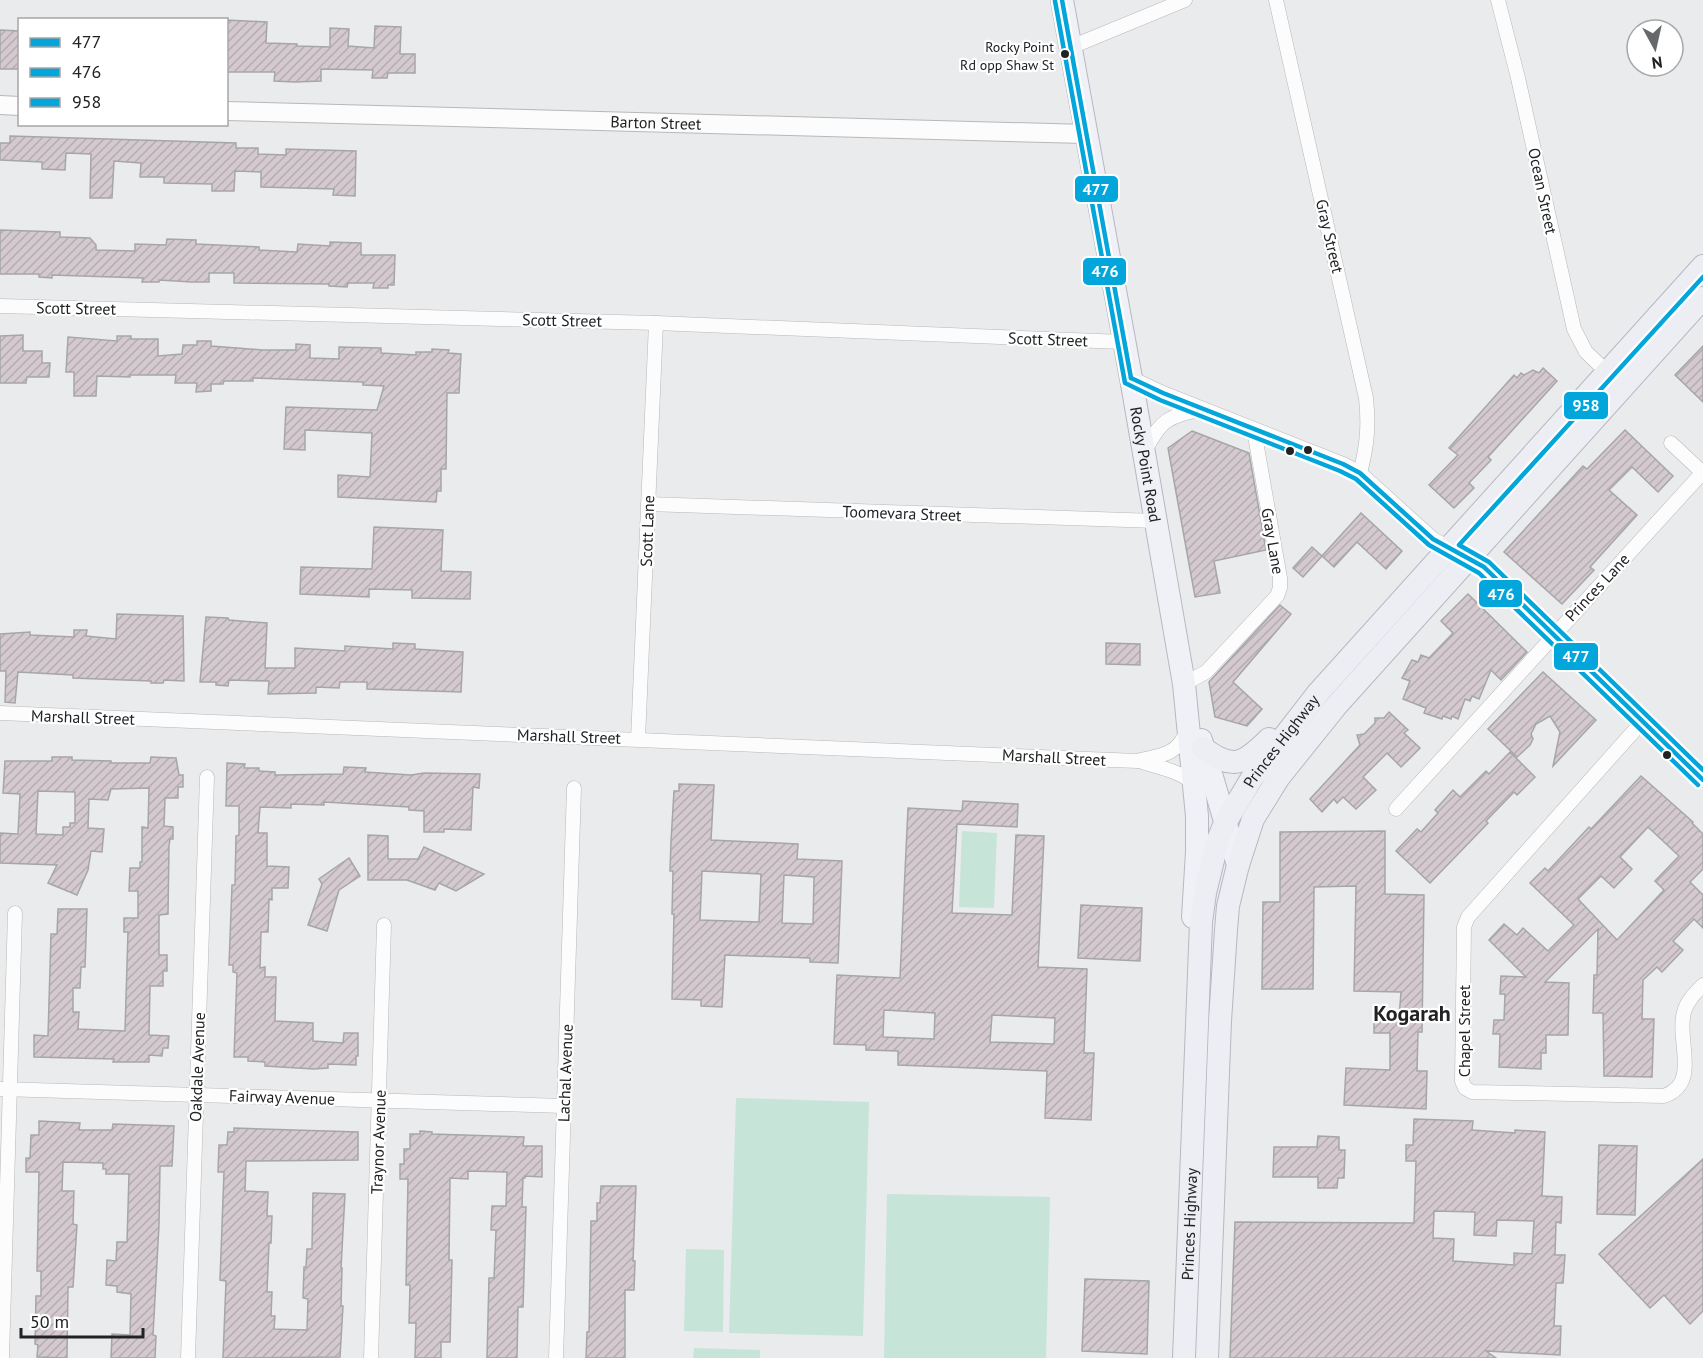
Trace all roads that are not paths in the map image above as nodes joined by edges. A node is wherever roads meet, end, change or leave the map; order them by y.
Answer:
1 (1062, 0) edge
2 (1185, 0) edge
3 (1276, 0) edge
4 (1498, 0) edge
5 (1071, 47) junction
6 (0, 105) edge
7 (18, 106) edge
8 (228, 111) edge
9 (1086, 134) junction
10 (1703, 266) edge
11 (1703, 298) edge
12 (0, 306) edge
13 (656, 323) junction
14 (1124, 342) junction
15 (1607, 372) junction
16 (1131, 378) junction
17 (1203, 410) junction
18 (1254, 430) junction
19 (1671, 443) dead end
20 (1144, 453) junction
21 (1703, 472) edge
22 (1360, 473) junction
23 (648, 504) junction
24 (1156, 521) junction
25 (1447, 547) junction
26 (1469, 558) junction
27 (1553, 635) junction
28 (1184, 684) junction
29 (1318, 693) junction
30 (0, 713) edge
31 (1642, 722) junction
32 (1188, 729) junction
33 (638, 739) junction
34 (1203, 748) junction
35 (1137, 761) junction
36 (207, 777) dead end
37 (1703, 780) edge
38 (1195, 785) junction
39 (574, 788) dead end
40 (1396, 808) dead end
41 (1225, 823) junction
42 (1238, 865) junction
43 (15, 913) dead end
44 (384, 925) dead end
45 (1703, 985) edge
46 (1196, 1014) junction
47 (5, 1089) edge
48 (196, 1095) junction
49 (379, 1100) junction
50 (564, 1106) junction
51 (2, 1358) edge
52 (188, 1358) edge
53 (371, 1358) edge
54 (556, 1358) edge
55 (1184, 1358) edge
56 (1207, 1358) edge

1 - 5 main road, Rocky Point Road
2 - 5 street
3 - 22 street, Gray Street
4 - 15 street, Ocean Street
5 - 9 main road, Rocky Point Road
6 - 7 street
8 - 9 street, Barton Street
9 - 14 main road, Rocky Point Road
10 - 15 highway, Princes Highway
11 - 26 highway, Princes Highway
12 - 13 street, Scott Street
13 - 14 street, Scott Street
13 - 23 street, Scott Lane
14 - 16 main road, Rocky Point Road
15 - 25 highway, Princes Highway
16 - 17 street
16 - 20 main road, Rocky Point Road
17 - 18 street
17 - 20 street
18 - 22 street
18 - 28 street, Gray Lane
19 - 21 street
20 - 24 main road, Rocky Point Road
21 - 27 street, Princes Lane
22 - 25 street
23 - 24 street, Toomevara Street
23 - 33 street, Scott Lane
24 - 28 main road, Rocky Point Road
25 - 26 street
25 - 29 highway, Princes Highway
26 - 27 street
26 - 42 highway, Princes Highway
27 - 31 street
27 - 40 street, Princes Lane
28 - 32 main road, Rocky Point Road
28 - 34 main road, Rocky Point Road
29 - 34 highway
29 - 41 highway, Princes Highway
30 - 33 street, Marshall Street
31 - 37 street
31 - 45 street, Chapel Street
32 - 35 street, Marshall Street
32 - 38 main road, Rocky Point Road
33 - 35 street, Marshall Street
34 - 41 main road, Rocky Point Road
35 - 38 street, Marshall Street
36 - 48 street, Oakdale Avenue
38 - 46 main road, Rocky Point Road
39 - 50 street, Lachal Avenue
41 - 42 main road, Rocky Point Road
41 - 46 highway, Princes Highway
42 - 56 highway, Princes Highway
43 - 47 street
44 - 49 street, Traynor Avenue
46 - 55 highway, Princes Highway
47 - 48 street, Fairway Avenue
47 - 51 street
48 - 49 street, Fairway Avenue
48 - 52 street, Oakdale Avenue
49 - 50 street, Fairway Avenue
49 - 53 street, Traynor Avenue
50 - 54 street, Lachal Avenue

